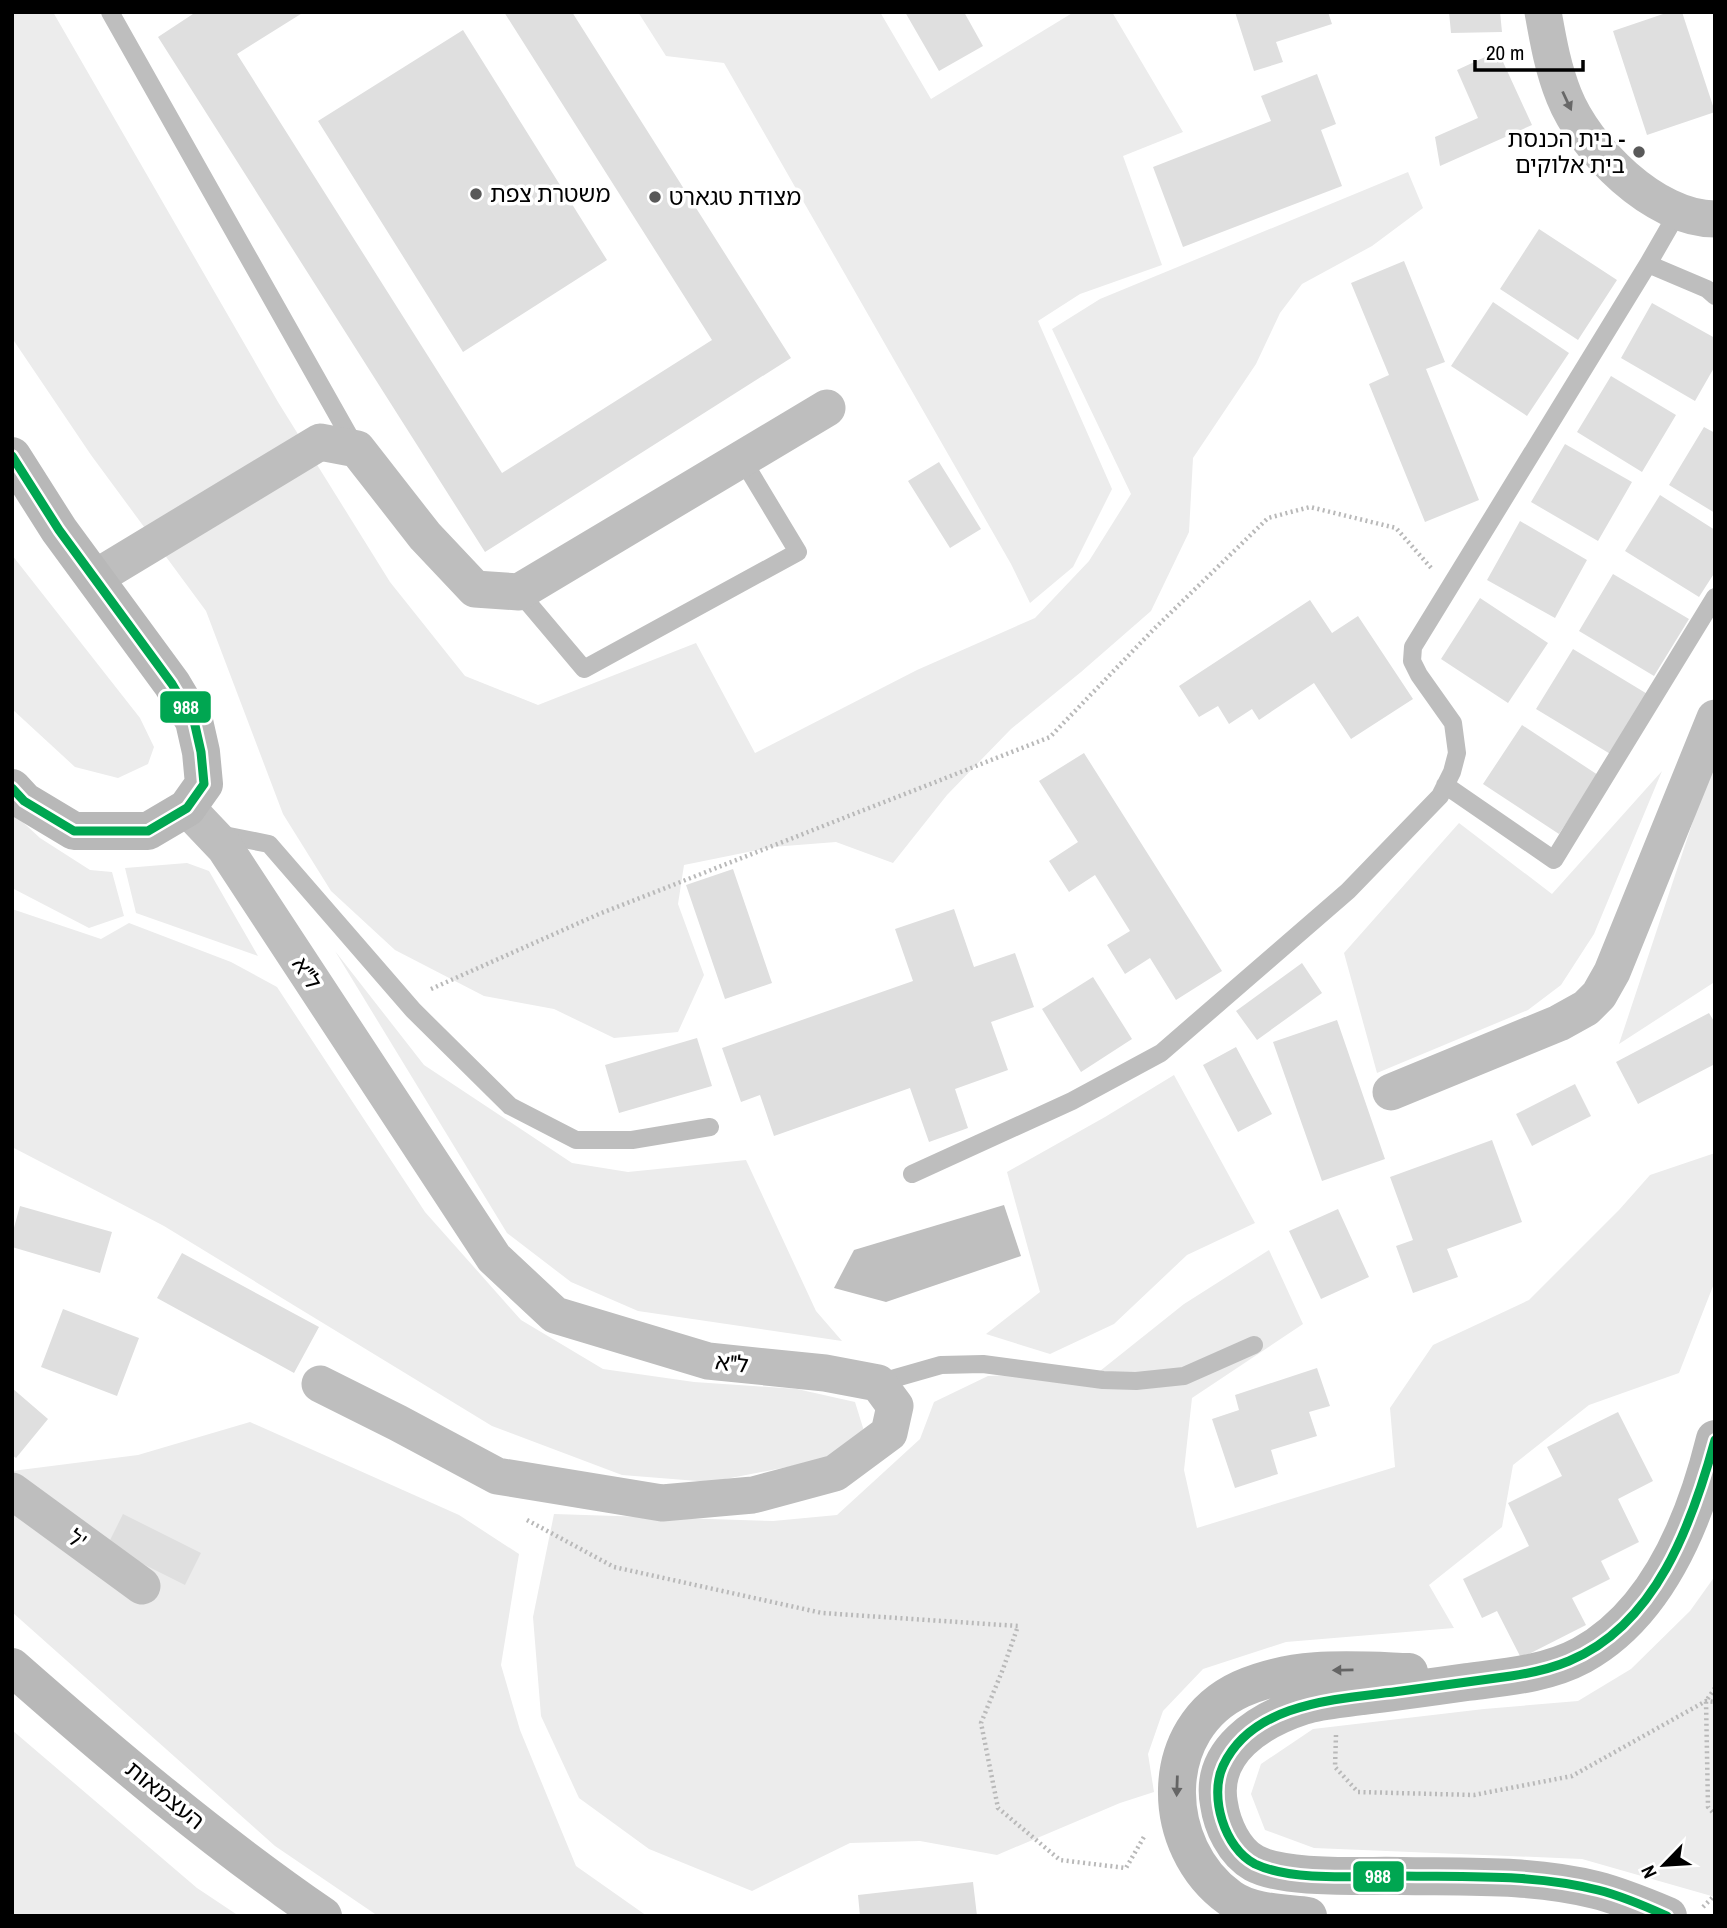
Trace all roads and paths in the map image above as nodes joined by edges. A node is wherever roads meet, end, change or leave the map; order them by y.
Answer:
1 (110, 12) edge
2 (1543, 12) edge
3 (1678, 212) junction
4 (1715, 219) edge
5 (1648, 264) junction
6 (1715, 296) edge
7 (827, 408) dead end
8 (357, 449) junction
9 (12, 457) edge
10 (742, 459) junction
11 (95, 578) junction
12 (1449, 588) junction
13 (519, 592) junction
14 (1715, 597) edge
15 (1715, 718) edge
16 (1445, 785) junction
17 (12, 788) edge
18 (199, 820) junction
19 (405, 1001) junction
20 (1391, 1092) dead end
21 (709, 1127) dead end
22 (912, 1174) dead end
23 (1254, 1345) dead end
24 (878, 1383) junction
25 (320, 1384) dead end
26 (1715, 1439) edge
27 (497, 1476) junction
28 (12, 1492) edge
29 (142, 1586) dead end
30 (12, 1667) edge
31 (1509, 1677) junction
32 (1715, 1688) edge
33 (1338, 1699) junction
34 (1706, 1701) junction
35 (1715, 1702) edge
36 (1715, 1815) edge
37 (1180, 1821) junction
38 (323, 1916) edge
39 (1308, 1916) edge
40 (1668, 1916) edge

1 - 8 lane
2 -> 3 street
3 - 4 street
3 - 5 lane
5 - 6 lane
5 - 12 lane
7 - 10 street
8 - 11 street
8 - 13 street
9 - 11 street
10 - 13 street
10 - 13 lane
11 - 18 street
12 - 16 lane
12 - 19 path
14 - 16 lane
15 - 20 street
16 - 22 lane
17 - 18 street
18 - 19 lane
18 - 24 street, ל"א
19 - 21 lane
23 - 24 lane
24 - 27 street
25 - 27 street
26 - 31 street
27 - 37 path
28 - 29 street, ל'
30 - 38 street, העצמאות
31 - 33 street
31 -> 37 street
32 - 34 path
33 - 34 path
33 - 40 street
34 - 35 path
34 - 36 path
37 - 39 street

